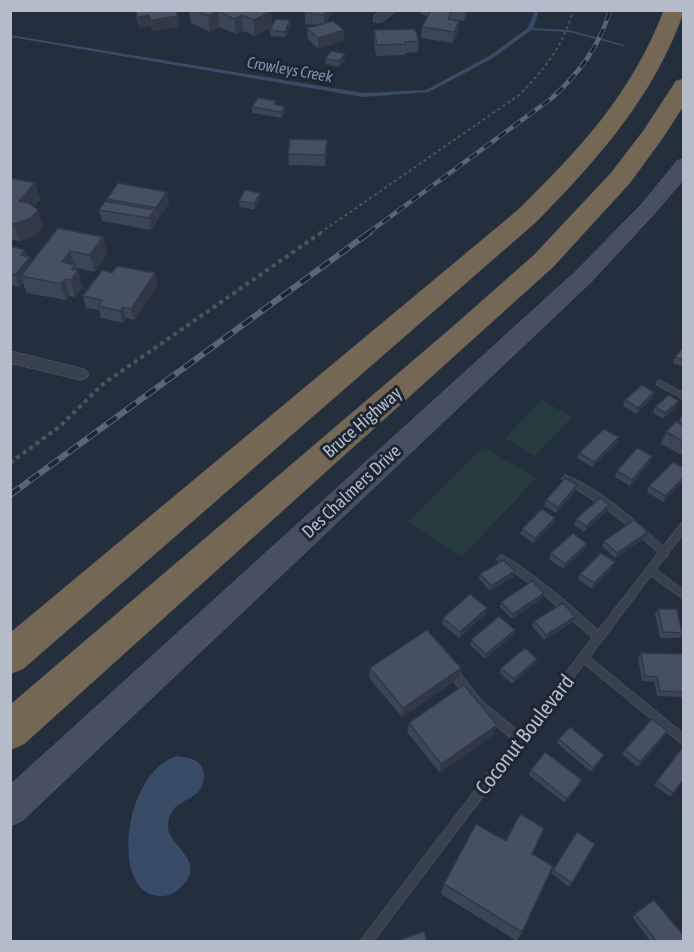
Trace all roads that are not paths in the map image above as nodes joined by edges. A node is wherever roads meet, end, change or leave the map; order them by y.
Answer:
1 (392, 10) edge
2 (674, 10) edge
3 (378, 19) dead end
4 (684, 86) edge
5 (684, 165) edge
6 (10, 357) edge
7 (80, 375) dead end
8 (660, 383) dead end
9 (684, 397) edge
10 (566, 479) edge
11 (684, 526) edge
12 (664, 553) junction
13 (502, 559) edge
14 (651, 571) junction
15 (684, 596) edge
16 (599, 638) junction
17 (10, 657) edge
18 (441, 657) edge
19 (584, 658) junction
20 (10, 731) edge
21 (520, 739) junction
22 (684, 741) edge
23 (10, 809) edge
24 (364, 942) edge

1 - 3 street
2 - 17 highway
4 - 20 highway, Bruce Highway
5 - 23 main road, Des Chalmers Drive
6 - 7 street
8 - 9 lane
10 - 12 lane
11 - 12 lane, Coconut Boulevard
12 - 14 lane, Coconut Boulevard
13 - 16 lane
14 - 15 lane
14 - 16 lane, Coconut Boulevard
16 - 19 lane, Coconut Boulevard
18 - 21 lane
19 - 21 lane, Coconut Boulevard
19 - 22 lane
21 - 24 lane, Coconut Boulevard

